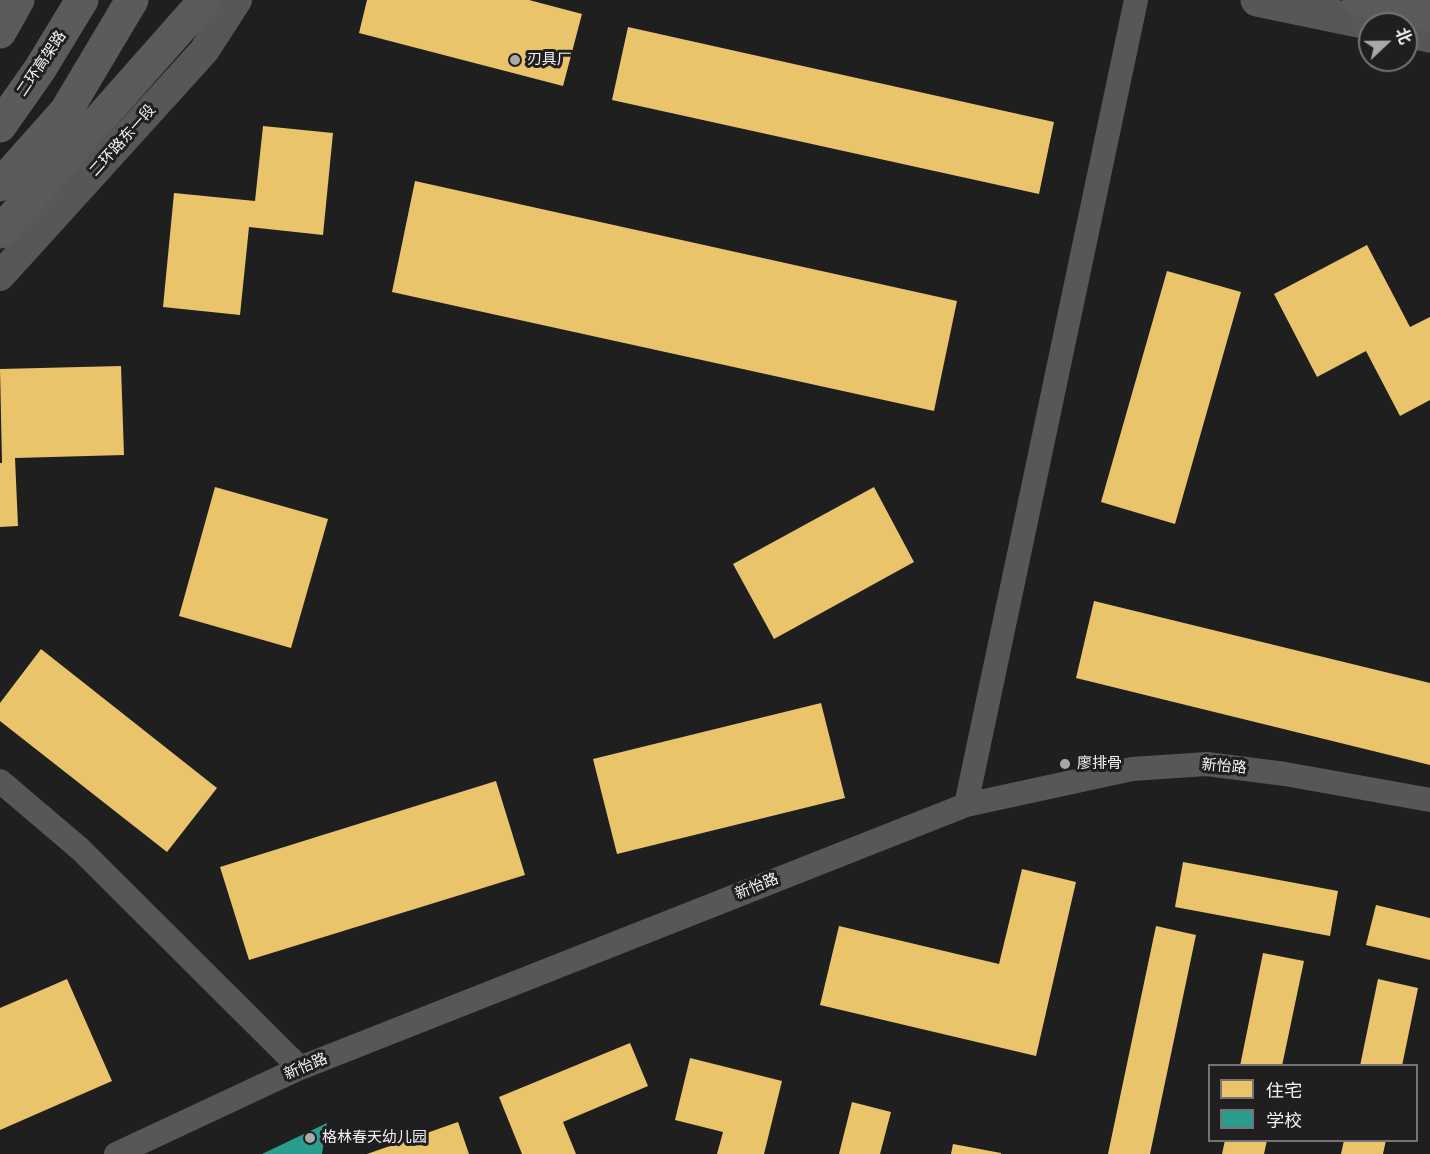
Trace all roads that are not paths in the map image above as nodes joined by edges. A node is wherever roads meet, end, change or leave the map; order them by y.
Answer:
1 (18, 0) edge
2 (82, 0) edge
3 (132, 0) edge
4 (205, 0) edge
5 (237, 0) edge
6 (1136, 0) edge
7 (1257, 0) edge
8 (1359, 0) edge
9 (1409, 0) edge
10 (1430, 5) edge
11 (1430, 15) edge
12 (1358, 21) edge
13 (0, 32) edge
14 (0, 126) edge
15 (0, 185) edge
16 (0, 232) edge
17 (0, 276) edge
18 (0, 781) edge
19 (1430, 800) edge
20 (966, 805) junction
21 (300, 1068) junction
22 (116, 1154) edge

1 - 13 highway
2 - 14 highway, 二环高架路
3 - 15 highway
4 - 16 main road
5 - 17 street, 二环路东一段
6 - 20 street
7 - 12 main road
8 - 11 highway
9 - 10 highway
18 - 21 street
19 - 20 street, 新怡路
20 - 21 street, 新怡路
21 - 22 street, 新怡路

